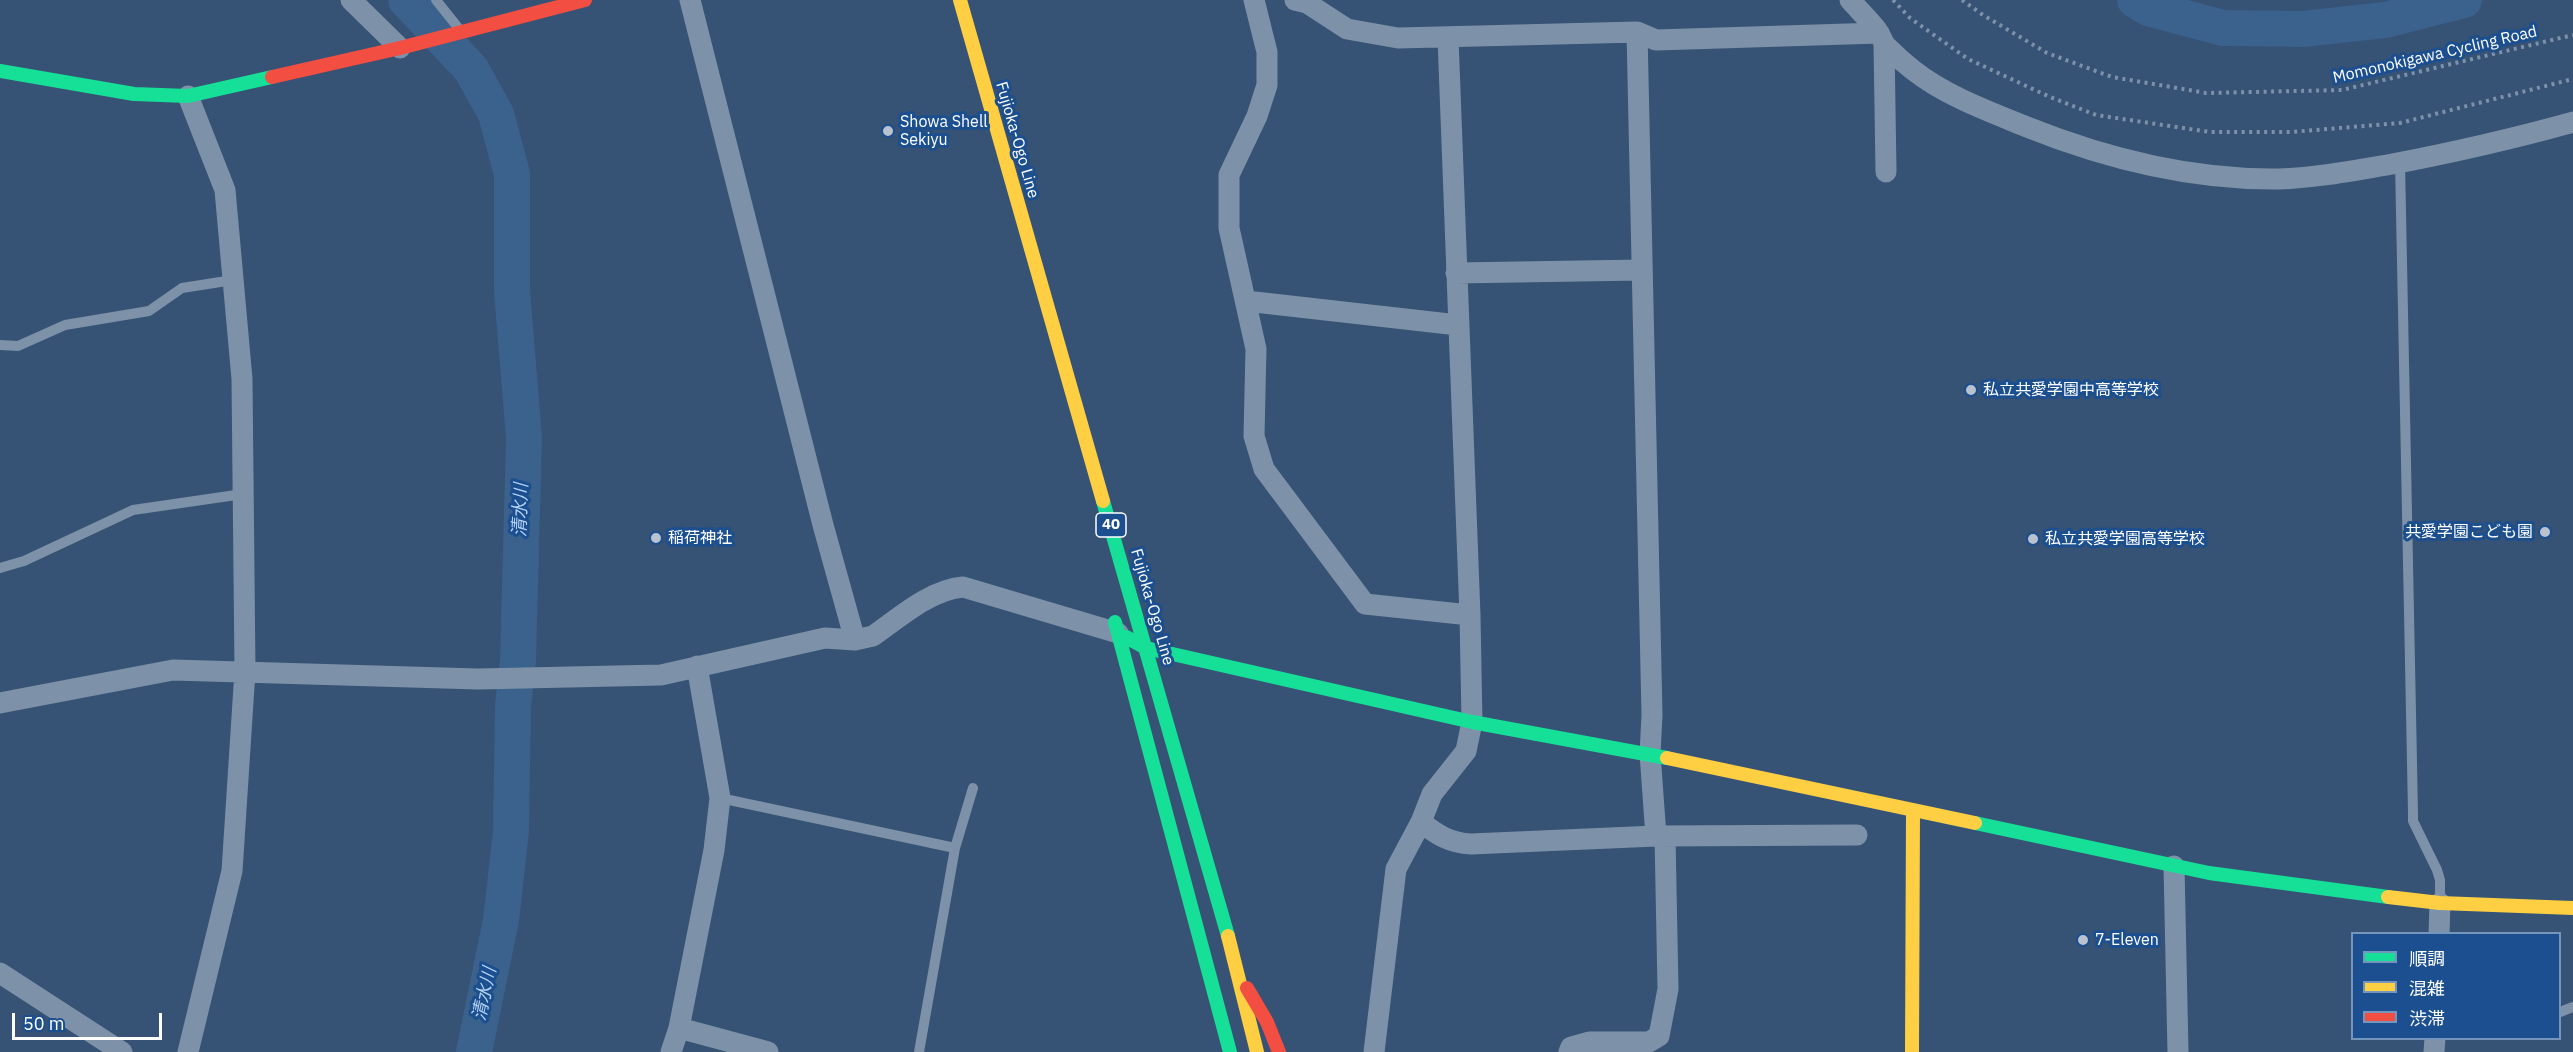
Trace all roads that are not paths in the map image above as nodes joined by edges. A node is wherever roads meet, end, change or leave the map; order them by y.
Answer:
1 (351, 0) edge
2 (436, 0) edge
3 (585, 0) edge
4 (690, 0) edge
5 (960, 0) edge
6 (1254, 0) edge
7 (1295, 0) edge
8 (1850, 0) edge
9 (461, 32) junction
10 (1636, 32) junction
11 (1448, 38) junction
12 (1882, 38) junction
13 (400, 48) junction
14 (0, 71) edge
15 (188, 96) junction
16 (2573, 122) edge
17 (2400, 162) junction
18 (1886, 172) dead end
19 (1642, 270) junction
20 (1456, 273) junction
21 (233, 280) junction
22 (1246, 301) junction
23 (1458, 325) junction
24 (0, 345) edge
25 (243, 494) junction
26 (0, 568) edge
27 (1112, 610) dead end
28 (1470, 615) junction
29 (1118, 633) junction
30 (855, 640) junction
31 (1146, 648) junction
32 (697, 666) junction
33 (245, 671) junction
34 (0, 703) edge
35 (1472, 722) junction
36 (1650, 754) junction
37 (973, 788) dead end
38 (720, 798) junction
39 (1913, 810) junction
40 (1420, 822) junction
41 (1857, 835) dead end
42 (1660, 836) junction
43 (955, 848) junction
44 (2174, 866) junction
45 (2440, 903) junction
46 (2573, 908) edge
47 (2439, 932) edge
48 (0, 973) edge
49 (1238, 973) junction
50 (1222, 1022) junction
51 (679, 1028) junction
52 (122, 1052) edge
53 (188, 1052) edge
54 (671, 1052) edge
55 (768, 1052) edge
56 (919, 1052) edge
57 (1214, 1052) edge
58 (1230, 1052) edge
59 (1257, 1052) edge
60 (1279, 1052) edge
61 (1374, 1052) edge
62 (1569, 1052) edge
63 (1912, 1052) edge
64 (2178, 1052) edge

1 - 13 street
2 - 9 lane
3 - 9 street
4 - 30 street
5 - 31 street, Fujioka-Ogo Line / 40
6 - 22 street
7 - 11 street
8 - 12 street
9 - 13 street
10 - 11 street
10 - 12 street
10 - 19 street
11 - 20 street
12 - 17 street
12 - 18 street
13 - 15 street
14 - 15 street
15 - 21 street
16 - 17 street
17 - 45 lane
19 - 20 street
19 - 36 street
20 - 23 street
21 - 24 lane
21 - 25 street
22 - 23 street
22 - 28 street
23 - 28 street
25 - 26 lane
25 - 33 street
27 - 29 street
28 - 35 street
29 - 30 street
29 - 31 street
29 - 50 street
30 - 32 street
31 - 35 street
31 - 49 street, Fujioka-Ogo Line / 40
32 - 33 street
32 - 38 street
33 - 34 street
33 - 53 street
35 - 36 street
35 - 40 street
36 - 39 street
36 - 42 street
37 - 43 lane
38 - 43 lane
38 - 51 street
39 - 44 street
39 - 63 street
40 - 42 street
40 - 61 street
41 - 42 street
42 - 62 street
43 - 56 lane
44 - 45 street
44 - 64 street
45 - 46 street
45 - 47 street
48 - 52 street
49 - 59 street, Fujioka-Ogo Line / 40
49 - 60 street
50 - 57 street
50 - 58 street
51 - 54 street
51 - 55 street

